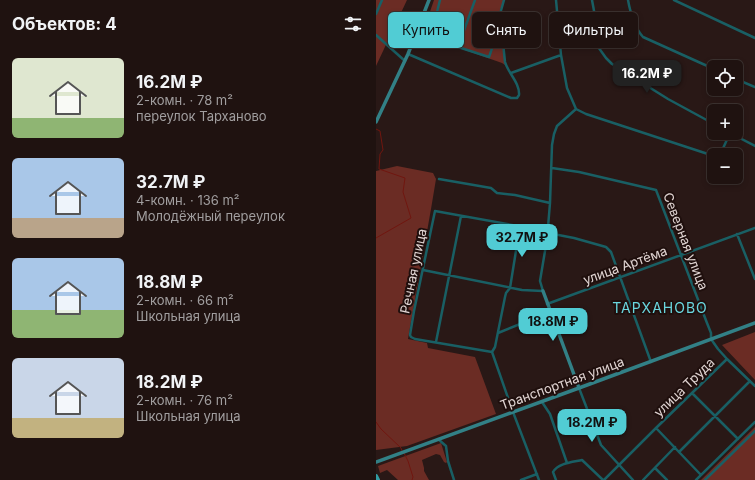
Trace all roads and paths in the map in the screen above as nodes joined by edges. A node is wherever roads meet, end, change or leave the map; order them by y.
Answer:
1 (382, 0) edge
2 (429, 0) edge
3 (440, 0) edge
4 (475, 0) edge
5 (504, 0) edge
6 (556, 0) edge
7 (592, 0) edge
8 (628, 0) edge
9 (674, 0) edge
10 (424, 12) edge
11 (437, 12) edge
12 (501, 12) edge
13 (557, 12) edge
14 (594, 12) edge
15 (376, 14) edge
16 (464, 30) edge
17 (376, 35) edge
18 (755, 38) edge
19 (410, 48) edge
20 (461, 48) edge
21 (492, 48) edge
22 (504, 48) edge
23 (560, 48) edge
24 (599, 48) edge
25 (408, 54) junction
26 (560, 55) junction
27 (405, 61) junction
28 (707, 66) edge
29 (511, 73) junction
30 (743, 82) edge
31 (755, 87) edge
32 (576, 109) junction
33 (707, 120) edge
34 (376, 122) edge
35 (743, 140) edge
36 (755, 146) edge
37 (707, 154) edge
38 (552, 168) junction
39 (439, 179) dead end
40 (550, 203) junction
41 (461, 216) junction
42 (520, 226) junction
43 (755, 228) edge
44 (548, 233) junction
45 (737, 234) junction
46 (681, 255) junction
47 (422, 270) junction
48 (449, 275) junction
49 (620, 277) junction
50 (755, 279) edge
51 (510, 288) junction
52 (543, 291) junction
53 (547, 304) junction
54 (550, 312) junction
55 (755, 323) edge
56 (498, 333) junction
57 (711, 339) junction
58 (436, 342) junction
59 (492, 352) junction
60 (727, 359) junction
61 (651, 362) junction
62 (750, 381) junction
63 (755, 386) edge
64 (579, 388) junction
65 (692, 393) junction
66 (542, 402) junction
67 (513, 412) junction
68 (715, 416) junction
69 (755, 422) edge
70 (656, 428) junction
71 (755, 431) edge
72 (438, 439) junction
73 (738, 439) junction
74 (675, 448) junction
75 (679, 452) junction
76 (376, 462) edge
77 (567, 463) junction
78 (619, 465) junction
79 (655, 468) junction
80 (537, 474) junction
81 (701, 475) junction
82 (376, 476) edge
83 (378, 480) edge
84 (454, 480) edge
85 (521, 480) edge
86 (539, 480) edge
87 (556, 480) edge
88 (604, 480) edge
89 (633, 480) edge
90 (643, 480) edge
91 (667, 480) edge
92 (696, 480) edge
93 (705, 480) edge

1 - 15 street
2 - 10 street
3 - 11 street
4 - 16 street
5 - 12 street
6 - 13 street
7 - 14 street
8 - 28 street
9 - 18 street
17 - 27 street
19 - 25 street
20 - 21 street
22 - 29 street
23 - 26 street
24 - 33 street
25 - 27 street
25 - 29 street
26 - 29 street
26 - 32 street
27 - 34 street
30 - 31 street
32 - 37 street
32 - 38 street
35 - 36 street
38 - 40 street
38 - 46 street, Северная улица
39 - 40 street
40 - 44 street
41 - 42 street
41 - 47 street, Речная улица
41 - 48 street
42 - 44 street
42 - 51 street
43 - 45 street, улица Артёма
44 - 49 street
44 - 52 street
45 - 46 street, улица Артёма
45 - 50 street
46 - 49 street, улица Артёма
46 - 57 street, Северная улица
47 - 48 street
47 - 58 street, Речная улица
48 - 51 street
48 - 58 street
49 - 53 street, улица Артёма
49 - 61 street
51 - 52 street
51 - 56 street
52 - 53 street
53 - 54 street
54 - 56 street
54 - 64 street
55 - 57 street, Транспортная улица
56 - 59 street
57 - 60 street, Северная улица
57 - 61 street, Транспортная улица
58 - 59 street
59 - 67 street
60 - 62 street, Северная улица
60 - 65 street, улица Труда
61 - 64 street, Транспортная улица
62 - 63 street, Северная улица
62 - 68 street
64 - 66 street, Транспортная улица
64 - 78 street
65 - 68 street
65 - 70 street, улица Труда
66 - 67 street, Транспортная улица
66 - 77 street
67 - 72 street, Транспортная улица
67 - 80 street
68 - 73 street
68 - 75 street
69 - 73 street
70 - 74 street
70 - 78 street, улица Труда
71 - 93 street
72 - 76 street, Транспортная улица
72 - 84 street
73 - 81 street
74 - 75 street
74 - 79 street
75 - 81 street
77 - 87 street
77 - 88 street
78 - 88 street, улица Труда
78 - 89 street
79 - 90 street
79 - 91 street
80 - 85 street
80 - 86 street
81 - 92 street
82 - 83 main road

